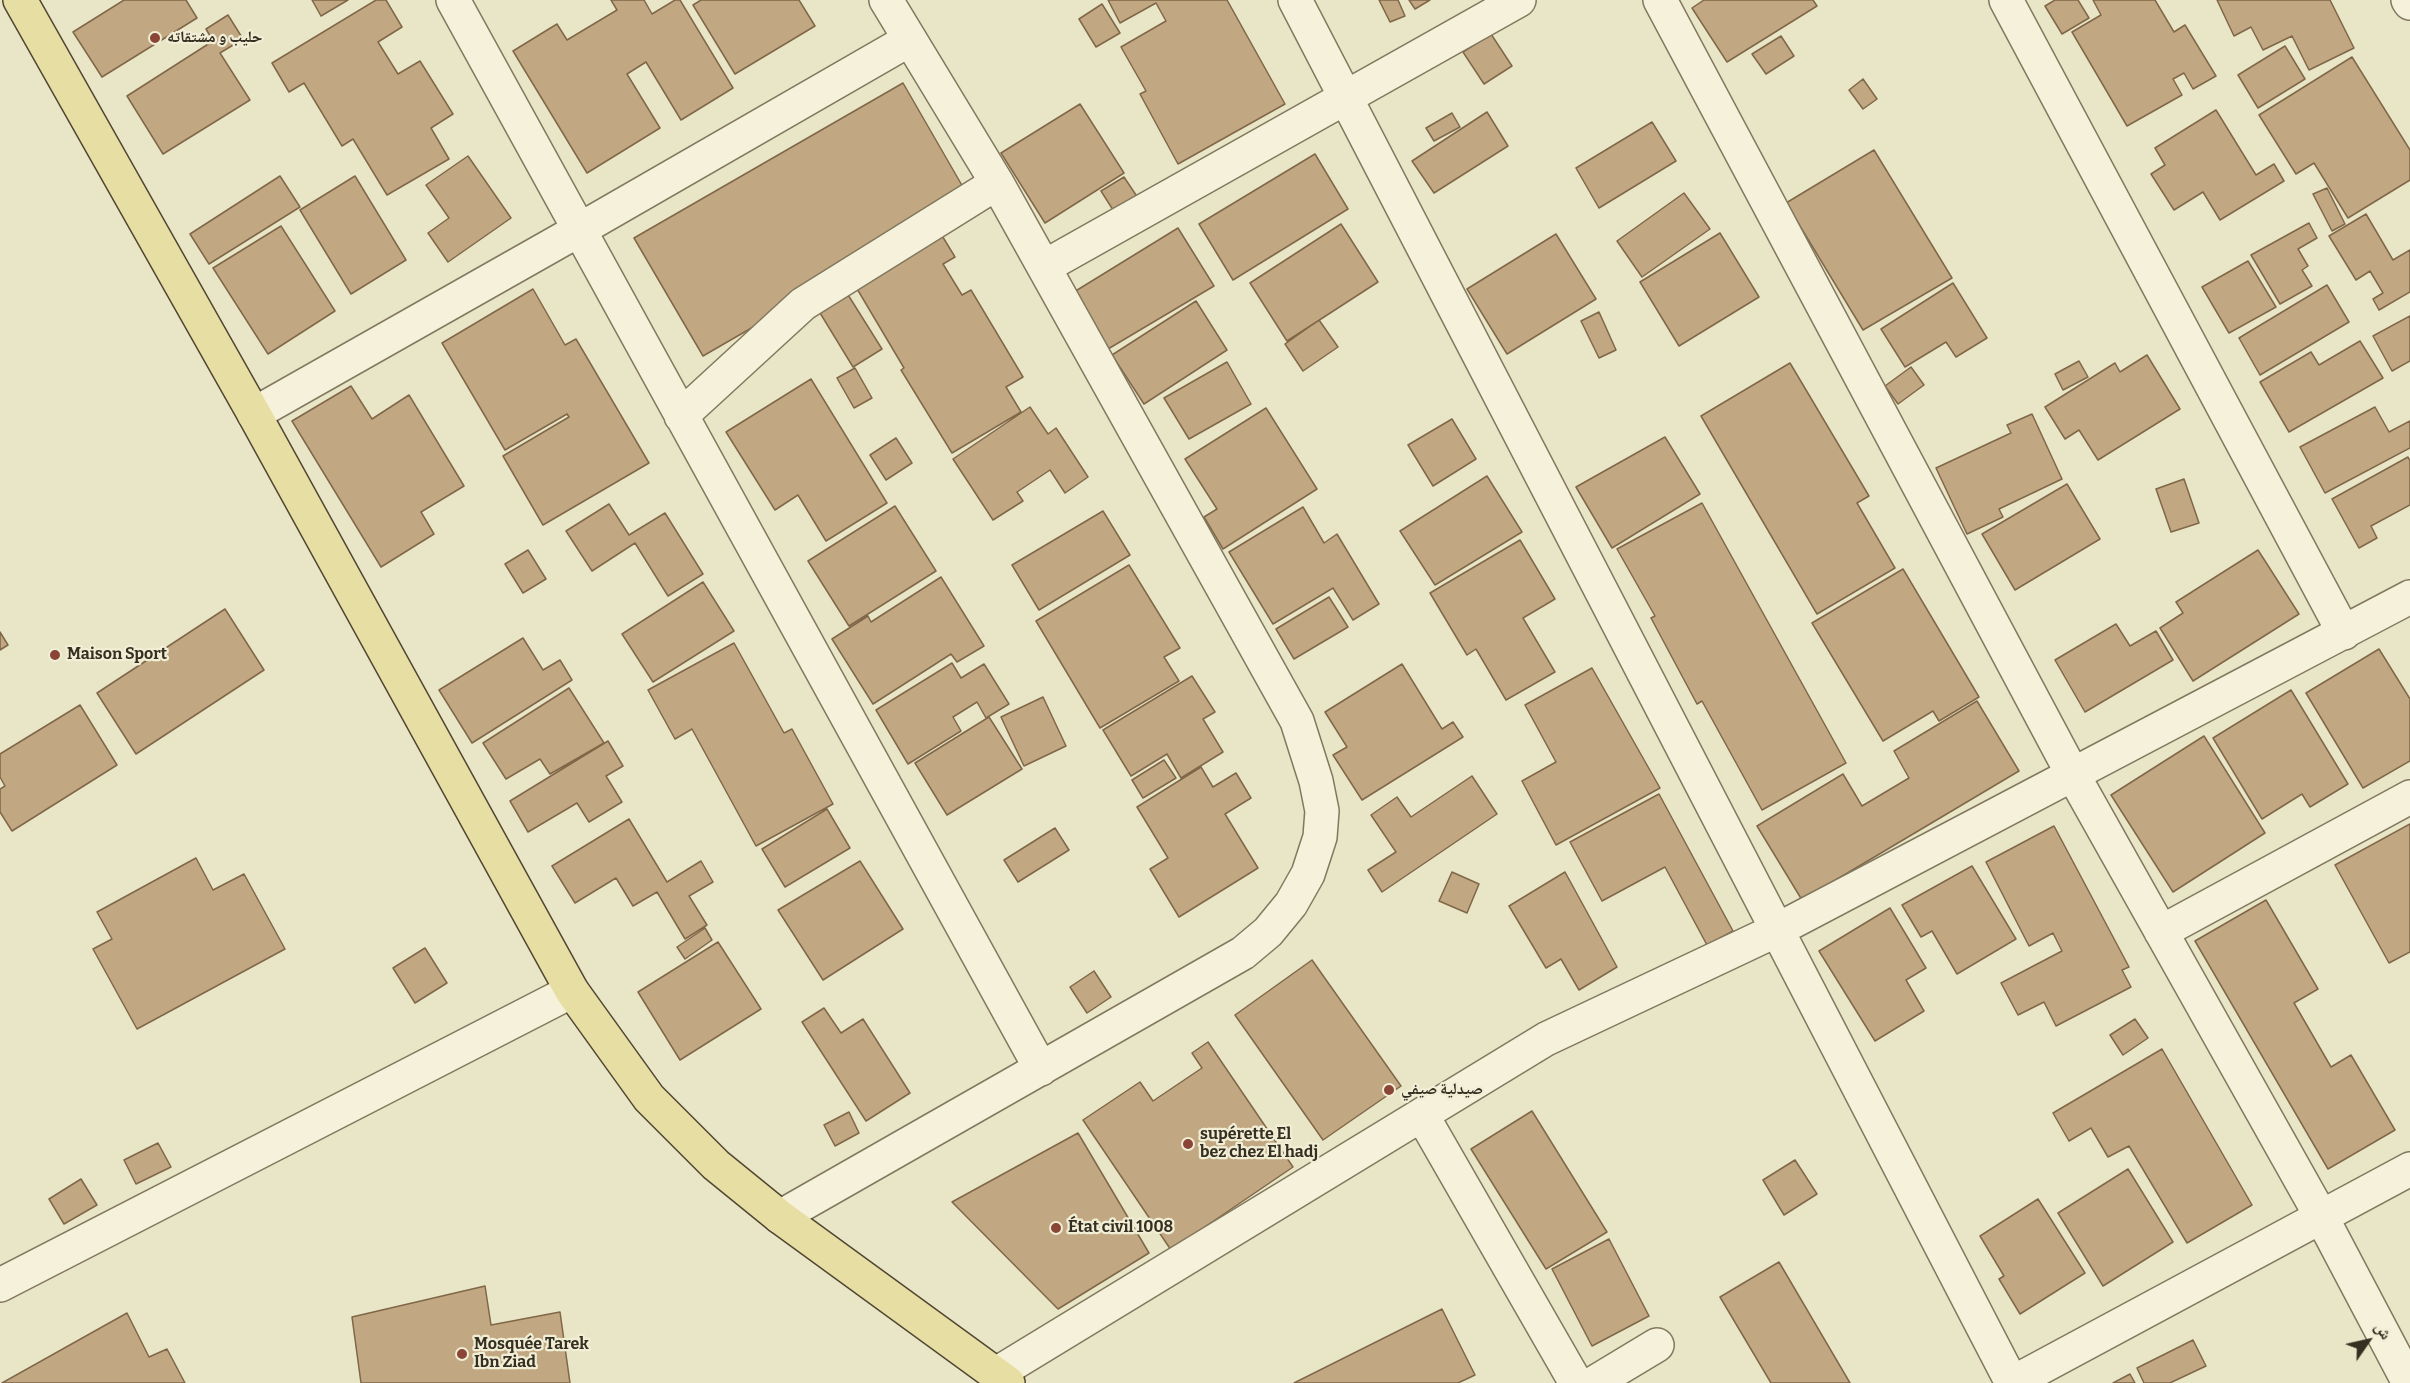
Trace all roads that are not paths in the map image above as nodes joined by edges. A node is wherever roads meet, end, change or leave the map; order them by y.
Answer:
1 (20, 0) edge
2 (453, 0) edge
3 (886, 0) edge
4 (1295, 0) edge
5 (1519, 0) edge
6 (1660, 0) edge
7 (2006, 0) edge
8 (909, 40) junction
9 (1346, 97) junction
10 (998, 183) junction
11 (579, 230) junction
12 (1044, 267) junction
13 (254, 414) junction
14 (681, 416) junction
15 (2410, 597) edge
16 (2344, 633) junction
17 (2072, 773) junction
18 (2410, 796) edge
19 (1778, 930) junction
20 (2161, 932) junction
21 (572, 991) junction
22 (1041, 1069) junction
23 (1422, 1115) junction
24 (2410, 1169) edge
25 (780, 1216) junction
26 (2322, 1218) junction
27 (0, 1285) edge
28 (1657, 1345) dead end
29 (1002, 1379) edge
30 (1576, 1383) edge
31 (1594, 1383) edge
32 (2409, 1383) edge

1 - 13 main road
2 - 11 street
3 - 8 street
4 - 9 street
5 - 9 street
6 - 17 street
7 - 16 street
8 - 10 street
8 - 11 street
9 - 12 street
9 - 19 street
10 - 12 street
10 - 14 street
11 - 13 street
11 - 14 street
12 - 22 street
13 - 21 main road
14 - 22 street
15 - 16 street
16 - 17 street
17 - 19 street
17 - 20 street
18 - 20 street
19 - 23 street
19 - 26 street
20 - 26 street
21 - 25 main road
21 - 27 street
22 - 25 street
23 - 29 street
23 - 30 street
24 - 26 street
25 - 29 main road
26 - 32 street
28 - 31 street

